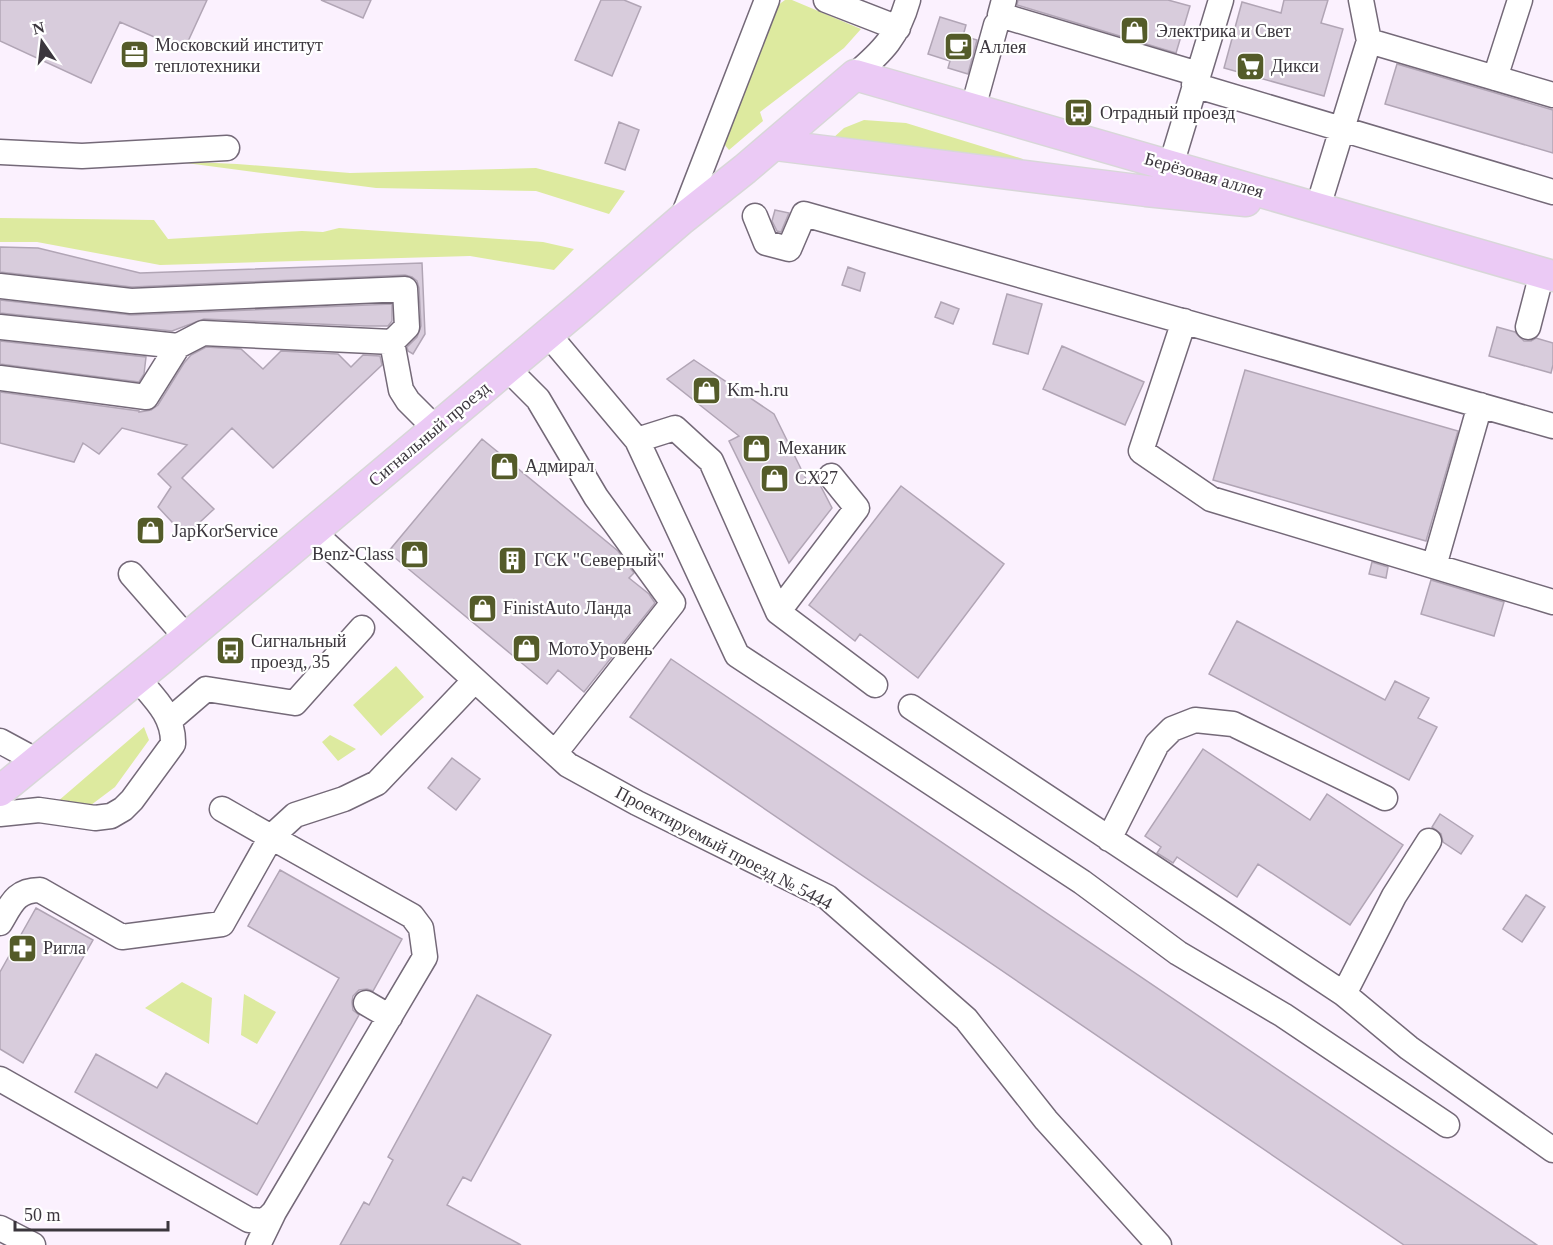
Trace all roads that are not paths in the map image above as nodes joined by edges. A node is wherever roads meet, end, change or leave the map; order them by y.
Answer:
1 (767, 0) edge
2 (826, 0) edge
3 (908, 0) edge
4 (1004, 0) edge
5 (1361, 0) edge
6 (1520, 0) edge
7 (1219, 1) edge
8 (996, 25) dead end
9 (898, 28) junction
10 (1369, 41) junction
11 (855, 75) junction
12 (1496, 78) junction
13 (1196, 79) junction
14 (1553, 95) edge
15 (973, 108) junction
16 (1342, 129) junction
17 (775, 145) junction
18 (227, 148) dead end
19 (0, 152) edge
20 (1171, 165) junction
21 (1553, 192) edge
22 (1318, 207) junction
23 (755, 216) dead end
24 (682, 219) junction
25 (1548, 274) edge
26 (0, 286) edge
27 (1184, 321) junction
28 (0, 327) edge
29 (1528, 327) dead end
30 (548, 334) junction
31 (392, 342) junction
32 (178, 346) junction
33 (507, 368) junction
34 (0, 378) edge
35 (1480, 405) junction
36 (1553, 426) edge
37 (435, 428) junction
38 (637, 440) junction
39 (831, 476) dead end
40 (312, 531) junction
41 (1434, 566) junction
42 (131, 574) dead end
43 (1553, 602) edge
44 (778, 612) junction
45 (362, 628) dead end
46 (187, 638) junction
47 (138, 679) junction
48 (475, 680) junction
49 (875, 685) dead end
50 (911, 707) dead end
51 (170, 720) junction
52 (0, 741) edge
53 (555, 753) junction
54 (37, 761) junction
55 (0, 791) edge
56 (1384, 798) dead end
57 (222, 809) dead end
58 (0, 814) edge
59 (272, 837) junction
60 (1109, 839) junction
61 (1429, 841) dead end
62 (0, 923) edge
63 (1344, 994) junction
64 (364, 1007) dead end
65 (388, 1020) junction
66 (0, 1079) edge
67 (1447, 1125) dead end
68 (1553, 1150) edge
69 (274, 1212) junction
70 (0, 1228) edge
71 (33, 1245) edge
72 (258, 1245) edge
73 (1160, 1245) edge

1 - 24 street
2 - 9 street
3 - 9 street
4 - 13 street
5 - 10 street
6 - 12 street
7 - 13 street
8 - 15 street
9 - 11 street
10 - 12 street
10 - 16 street
11 - 15 main road, Берёзовая аллея
11 - 17 main road, Сигнальный проезд
12 - 14 street
13 - 16 street
13 - 20 street
15 - 20 main road, Берёзовая аллея
16 - 21 street
16 - 22 street
17 - 22 main road
17 - 24 main road, Сигнальный проезд
18 - 19 street
20 - 22 main road, Берёзовая аллея
22 - 25 main road, Берёзовая аллея
23 - 27 street
24 - 30 main road, Сигнальный проезд
25 - 29 street
26 - 31 street
27 - 35 street
27 - 41 street
28 - 32 street
30 - 33 main road, Сигнальный проезд
30 - 38 street
31 - 32 street
31 - 37 street
32 - 34 street
33 - 37 main road, Сигнальный проезд
33 - 53 street
35 - 36 street
35 - 41 street
37 - 40 main road, Сигнальный проезд
38 - 44 street
38 - 67 street
39 - 44 street
40 - 46 main road, Сигнальный проезд
40 - 48 street, Проектируемый проезд № 5444
41 - 43 street
42 - 46 street
44 - 49 street
45 - 51 street
46 - 47 main road, Сигнальный проезд
47 - 51 street
47 - 54 main road, Сигнальный проезд
48 - 53 street, Проектируемый проезд № 5444
48 - 59 street
50 - 60 street
51 - 58 street
52 - 54 street
53 - 73 street, Проектируемый проезд № 5444
54 - 55 main road, Сигнальный проезд
56 - 60 street
57 - 59 street
59 - 62 street
59 - 65 street
60 - 63 street
61 - 63 street
63 - 68 street
64 - 65 street
65 - 69 street
66 - 69 street
69 - 72 street
70 - 71 street

